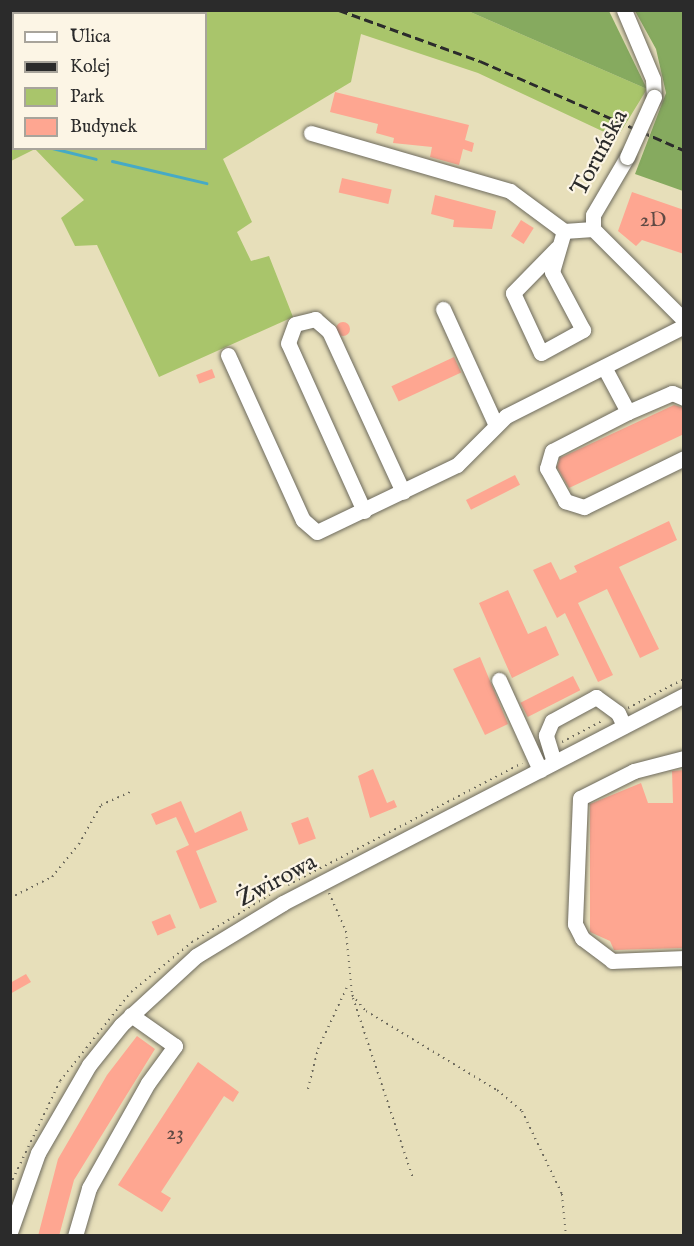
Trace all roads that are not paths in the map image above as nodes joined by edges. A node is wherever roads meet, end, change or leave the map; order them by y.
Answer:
1 (624, 10) edge
2 (311, 134) dead end
3 (593, 229) junction
4 (564, 231) junction
5 (557, 248) junction
6 (443, 309) dead end
7 (684, 320) edge
8 (684, 326) edge
9 (228, 355) dead end
10 (604, 367) junction
11 (684, 398) edge
12 (628, 412) junction
13 (495, 423) junction
14 (684, 458) edge
15 (404, 492) junction
16 (364, 511) junction
17 (499, 680) dead end
18 (684, 695) edge
19 (624, 726) junction
20 (684, 758) edge
21 (554, 762) junction
22 (540, 770) junction
23 (684, 958) edge
24 (131, 1015) junction
25 (11, 1225) edge
26 (75, 1236) edge

1 - 3 street, Toruńska, bridge
2 - 4 street
3 - 4 street
3 - 7 street, Toruńska
4 - 5 street
5 - 5 street
6 - 13 street
8 - 10 street
9 - 16 street
10 - 12 street
10 - 13 street
11 - 12 street
12 - 14 street
13 - 15 street
15 - 16 street
15 - 16 street
17 - 22 street
18 - 19 street, Żwirowa
19 - 21 street, Żwirowa
19 - 21 street
20 - 23 street
21 - 22 street, Żwirowa
22 - 24 street, Żwirowa
24 - 25 street, Żwirowa
24 - 26 street

